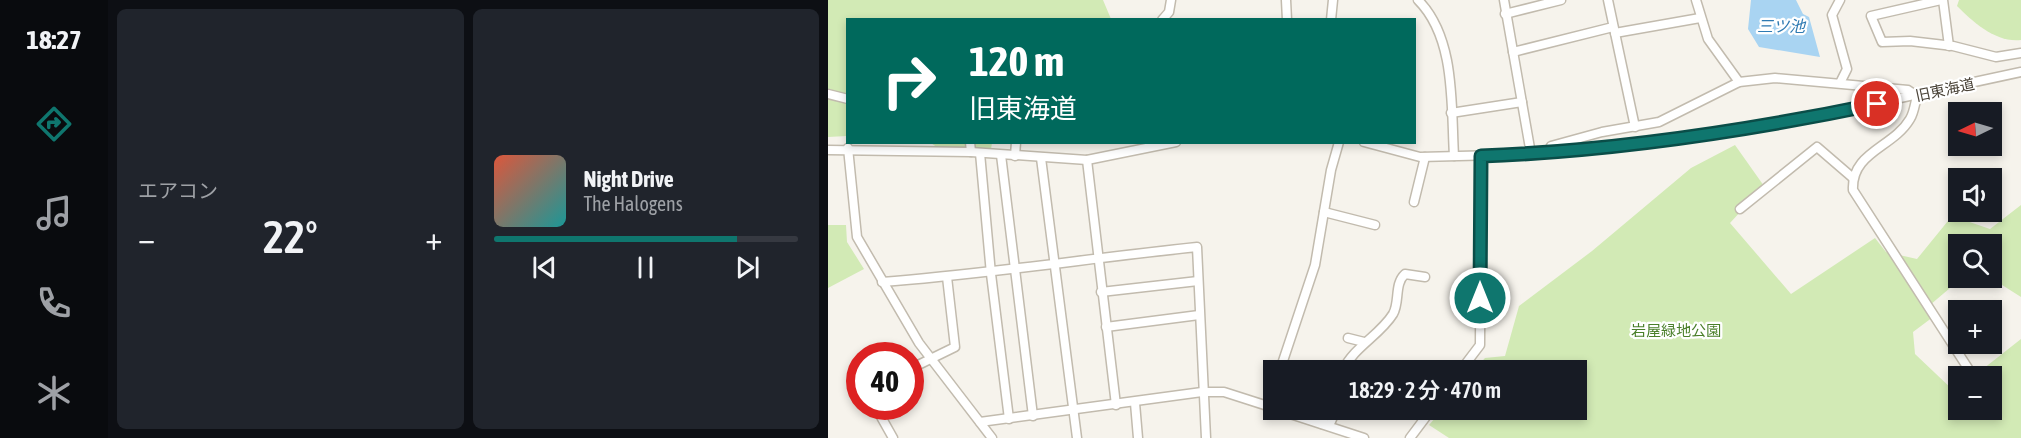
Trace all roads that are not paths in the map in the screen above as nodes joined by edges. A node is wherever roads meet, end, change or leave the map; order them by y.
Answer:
1 (1172, 0) edge
2 (1286, 0) edge
3 (1333, 0) edge
4 (1418, 0) edge
5 (1504, 0) edge
6 (1561, 0) edge
7 (1608, 0) edge
8 (1696, 0) edge
9 (1839, 0) edge
10 (1942, 0) edge
11 (1505, 14) junction
12 (1164, 18) edge
13 (1287, 18) edge
14 (1331, 18) edge
15 (1700, 18) junction
16 (1614, 30) junction
17 (1949, 46) junction
18 (1513, 52) junction
19 (2021, 53) edge
20 (2021, 72) edge
21 (1739, 82) junction
22 (1840, 82) junction
23 (828, 94) edge
24 (1917, 96) junction
25 (846, 98) edge
26 (1522, 102) junction
27 (1451, 113) junction
28 (1635, 127) junction
29 (1016, 144) edge
30 (1338, 144) edge
31 (1372, 144) edge
32 (1155, 145) edge
33 (848, 148) junction
34 (973, 149) edge
35 (828, 150) edge
36 (1548, 153) junction
37 (1531, 154) junction
38 (1001, 155) junction
39 (1015, 156) junction
40 (1454, 156) junction
41 (1481, 156) junction
42 (1425, 157) junction
43 (1041, 158) junction
44 (1087, 160) junction
45 (1853, 178) junction
46 (1414, 202) dead end
47 (1740, 209) dead end
48 (1324, 212) junction
49 (1375, 225) dead end
50 (1097, 258) junction
51 (1055, 264) junction
52 (1014, 270) junction
53 (991, 274) junction
54 (947, 277) junction
55 (1425, 277) dead end
56 (1198, 281) junction
57 (882, 282) junction
58 (1101, 292) junction
59 (1199, 315) junction
60 (1106, 327) junction
61 (1348, 338) dead end
62 (1364, 342) junction
63 (932, 359) junction
64 (1283, 360) edge
65 (1350, 360) edge
66 (1469, 360) edge
67 (924, 363) edge
68 (1966, 366) edge
69 (1203, 392) junction
70 (1135, 403) junction
71 (1263, 404) edge
72 (1116, 405) junction
73 (1074, 411) junction
74 (1033, 416) junction
75 (1009, 419) junction
76 (882, 420) edge
77 (1309, 420) edge
78 (1326, 420) edge
79 (1329, 420) edge
80 (1424, 420) edge
81 (980, 422) junction
82 (1325, 425) junction
83 (1338, 434) edge
84 (892, 438) edge
85 (992, 438) edge
86 (1077, 438) edge
87 (1138, 438) edge
88 (1206, 438) edge
89 (1364, 438) edge
90 (1410, 438) edge

1 - 12 street
2 - 13 street
3 - 14 street
4 - 27 street
5 - 11 street
6 - 11 street
7 - 16 street
8 - 15 street
9 - 22 street
10 - 17 street
10 - 17 street
11 - 18 street
15 - 16 street
15 - 21 street
16 - 18 street
16 - 28 street
17 - 19 street
18 - 26 street
20 - 24 street, 旧東海道
21 - 22 street
21 - 28 street
22 - 24 street
23 - 25 street
24 - 36 street, 旧東海道
24 - 45 street
26 - 27 street
26 - 37 street
27 - 40 street
28 - 36 street
29 - 39 street
30 - 48 street
31 - 42 street, 旧東海道
32 - 44 street
33 - 34 street
33 - 35 street
33 - 57 street
34 - 38 street
34 - 53 street
36 - 37 street, 旧東海道
37 - 41 street, 旧東海道
38 - 39 street
38 - 52 street
39 - 43 street
40 - 41 street, 旧東海道
40 - 42 street, 旧東海道
41 - 66 street
42 - 46 street
43 - 44 street
43 - 51 street
44 - 50 street
45 - 47 street
45 - 68 street
48 - 49 street
48 - 64 street
50 - 51 street
50 - 56 street
50 - 58 street
51 - 52 street
51 - 73 street
52 - 53 street
52 - 74 street
53 - 54 street
53 - 75 street
54 - 57 street
54 - 63 street
55 - 62 street
56 - 58 street
56 - 59 street
57 - 63 street
58 - 60 street
59 - 60 street
59 - 69 street
60 - 72 street
61 - 62 street
62 - 65 street
63 - 67 street
63 - 81 street
69 - 70 street
69 - 71 street
69 - 88 street
70 - 72 street
70 - 87 street
72 - 73 street
73 - 74 street
73 - 86 street
74 - 75 street
75 - 81 street
76 - 84 street
77 - 82 street
78 - 82 street
79 - 82 street
80 - 90 street
81 - 85 street
82 - 83 street
83 - 89 street

